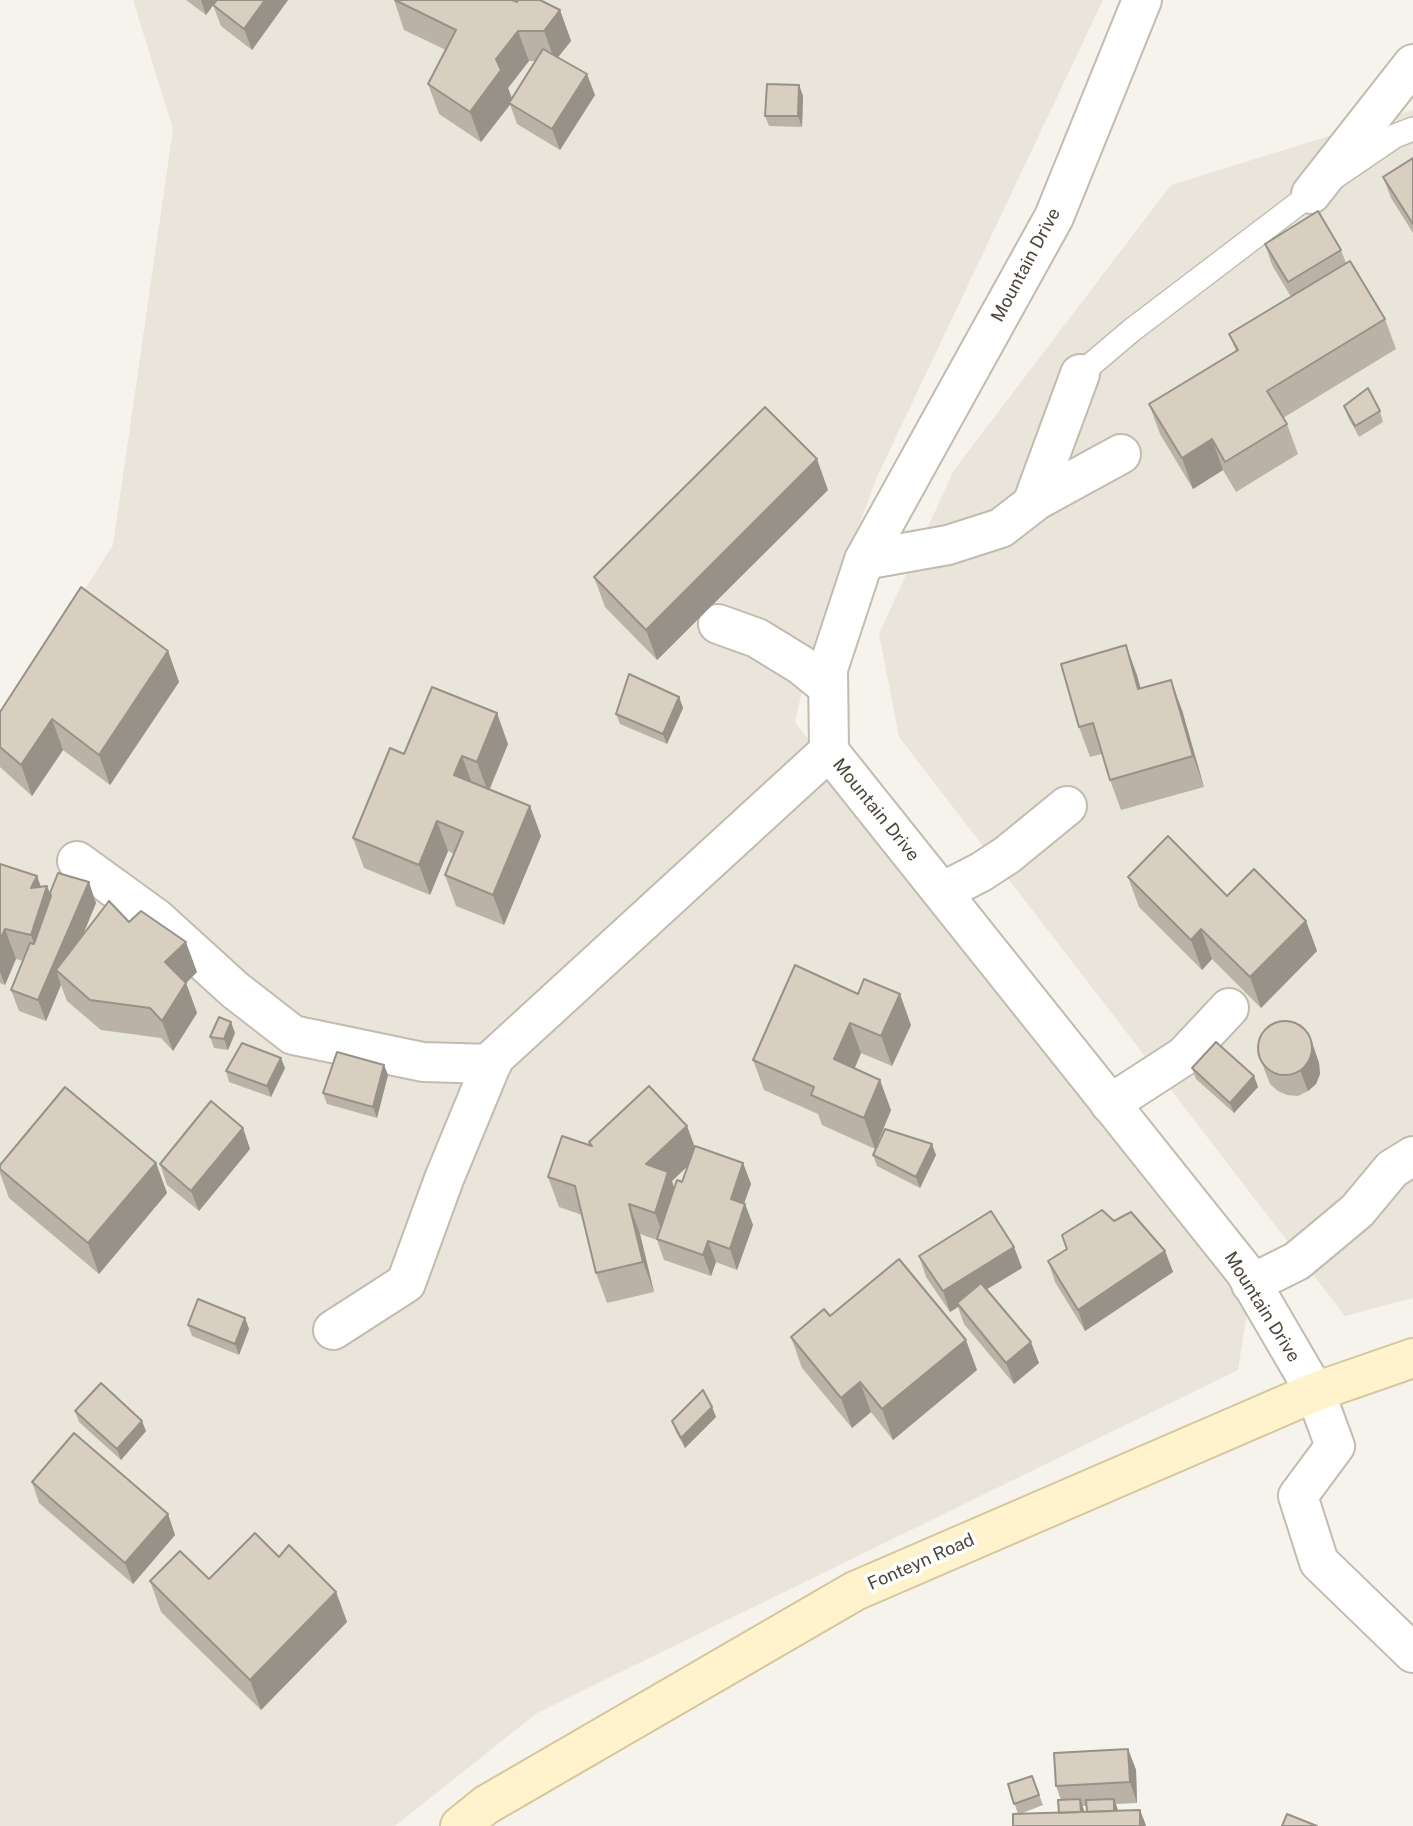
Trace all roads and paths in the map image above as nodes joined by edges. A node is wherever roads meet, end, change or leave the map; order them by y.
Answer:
1 (1142, 0) edge
2 (1413, 64) edge
3 (1413, 129) edge
4 (1311, 194) junction
5 (1080, 374) joint
6 (1121, 454) dead end
7 (1032, 504) junction
8 (864, 560) junction
9 (718, 624) dead end
10 (828, 687) junction
11 (829, 751) junction
12 (1068, 807) dead end
13 (77, 860) dead end
14 (942, 892) junction
15 (1229, 1008) dead end
16 (492, 1064) junction
17 (1110, 1104) junction
18 (1413, 1156) edge
19 (1251, 1284) junction
20 (333, 1330) dead end
21 (1413, 1358) edge
22 (1315, 1392) junction
23 (1413, 1653) edge
24 (460, 1826) edge

1 - 8 street, Mountain Drive
2 - 4 street
3 - 4 lane
4 - 5 lane
5 - 7 street
6 - 7 street
7 - 8 street
8 - 10 street, Mountain Drive
9 - 10 street
10 - 11 street, Mountain Drive
11 - 14 street, Mountain Drive
11 - 16 street
12 - 14 street
13 - 16 street
14 - 17 street, Mountain Drive
15 - 17 street
16 - 20 street
17 - 19 street, Mountain Drive
18 - 19 street
19 - 22 street, Mountain Drive
21 - 22 street, Fonteyn Road
22 - 23 street, Mountain Drive
22 - 24 street, Fonteyn Road

